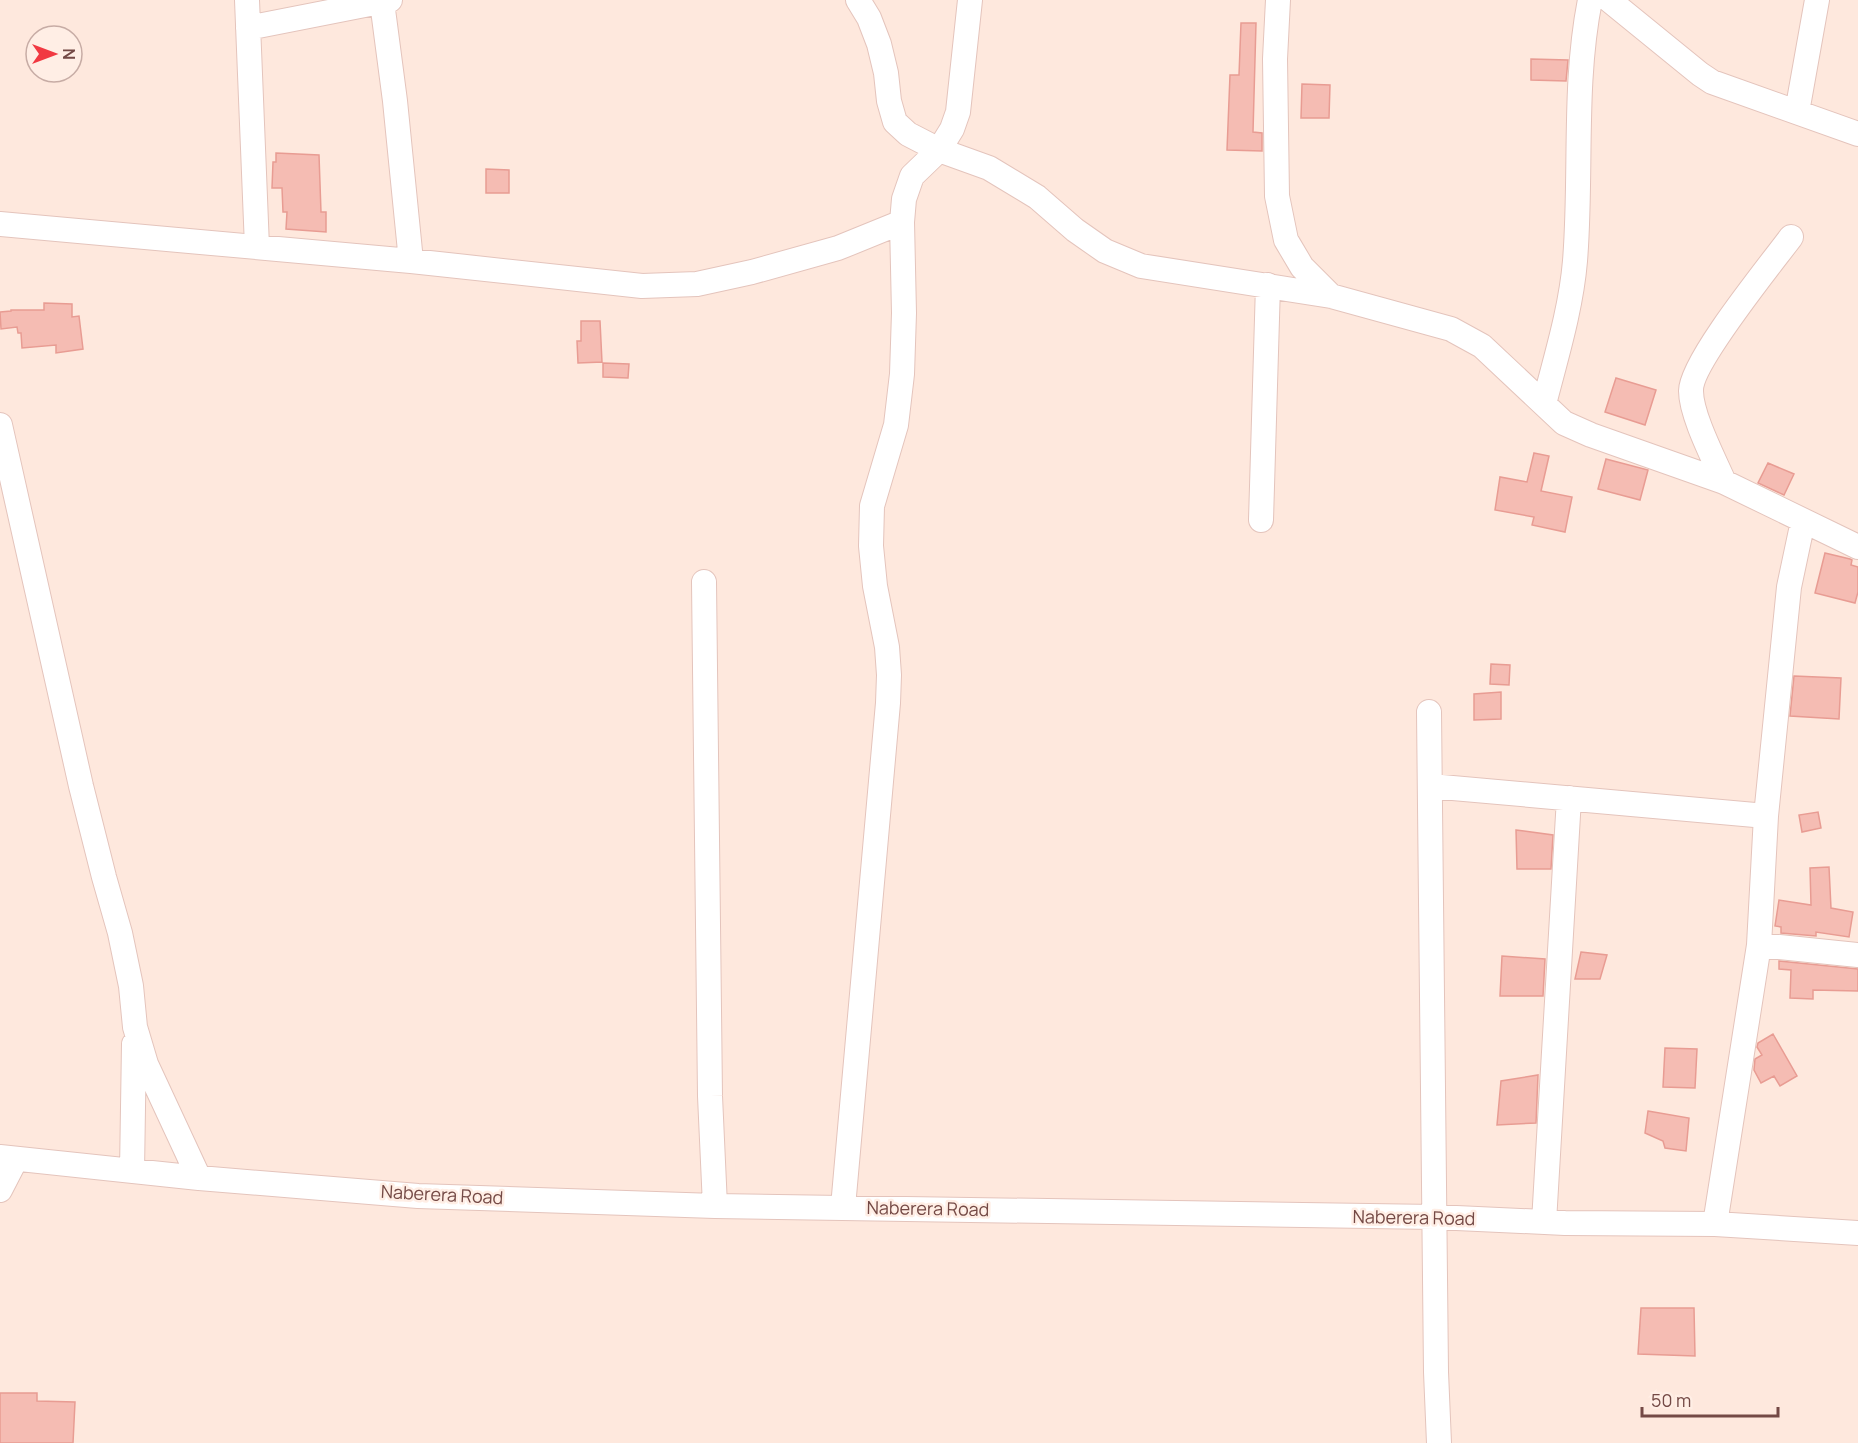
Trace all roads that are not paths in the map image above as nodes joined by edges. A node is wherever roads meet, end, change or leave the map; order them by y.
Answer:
1 (247, 0) edge
2 (858, 0) edge
3 (970, 0) edge
4 (1278, 0) edge
5 (1606, 0) edge
6 (1817, 0) edge
7 (386, 1) edge
8 (248, 28) junction
9 (1797, 112) junction
10 (1858, 134) edge
11 (939, 150) junction
12 (902, 222) junction
13 (0, 224) edge
14 (1791, 237) dead end
15 (256, 247) junction
16 (411, 261) junction
17 (1268, 285) junction
18 (1331, 296) junction
19 (1544, 404) junction
20 (0, 425) edge
21 (1724, 482) junction
22 (1261, 520) dead end
23 (1803, 521) junction
24 (1858, 548) edge
25 (704, 582) dead end
26 (1429, 712) dead end
27 (1430, 786) junction
28 (1569, 798) junction
29 (1766, 816) junction
30 (1759, 945) junction
31 (1858, 955) edge
32 (135, 1027) junction
33 (8, 1158) edge
34 (132, 1171) junction
35 (199, 1178) junction
36 (0, 1190) edge
37 (715, 1206) junction
38 (843, 1207) junction
39 (1435, 1217) junction
40 (1544, 1222) junction
41 (1715, 1224) junction
42 (1858, 1233) edge
43 (1439, 1443) edge

1 - 8 street
2 - 11 street
3 - 11 street
4 - 18 street
5 - 9 street
5 - 19 street
6 - 9 street
7 - 8 street
7 - 16 street
8 - 15 street
9 - 10 street
11 - 12 street
11 - 17 street
12 - 16 street
12 - 38 street
13 - 15 street
14 - 21 street
15 - 16 street
17 - 18 street
17 - 22 street
18 - 19 street
19 - 21 street
20 - 32 street
21 - 23 street
23 - 24 street
23 - 29 street
25 - 37 street
26 - 27 street
27 - 28 street
27 - 39 street
28 - 29 street
28 - 40 street
29 - 30 street
30 - 31 street
30 - 41 street
32 - 34 street
32 - 35 street
33 - 34 street, Naberera Road
33 - 36 street
34 - 35 street, Naberera Road
35 - 37 street, Naberera Road
37 - 38 street, Naberera Road
38 - 39 street, Naberera Road
39 - 40 street, Naberera Road
39 - 43 street
40 - 41 street, Naberera Road
41 - 42 street, Naberera Road

